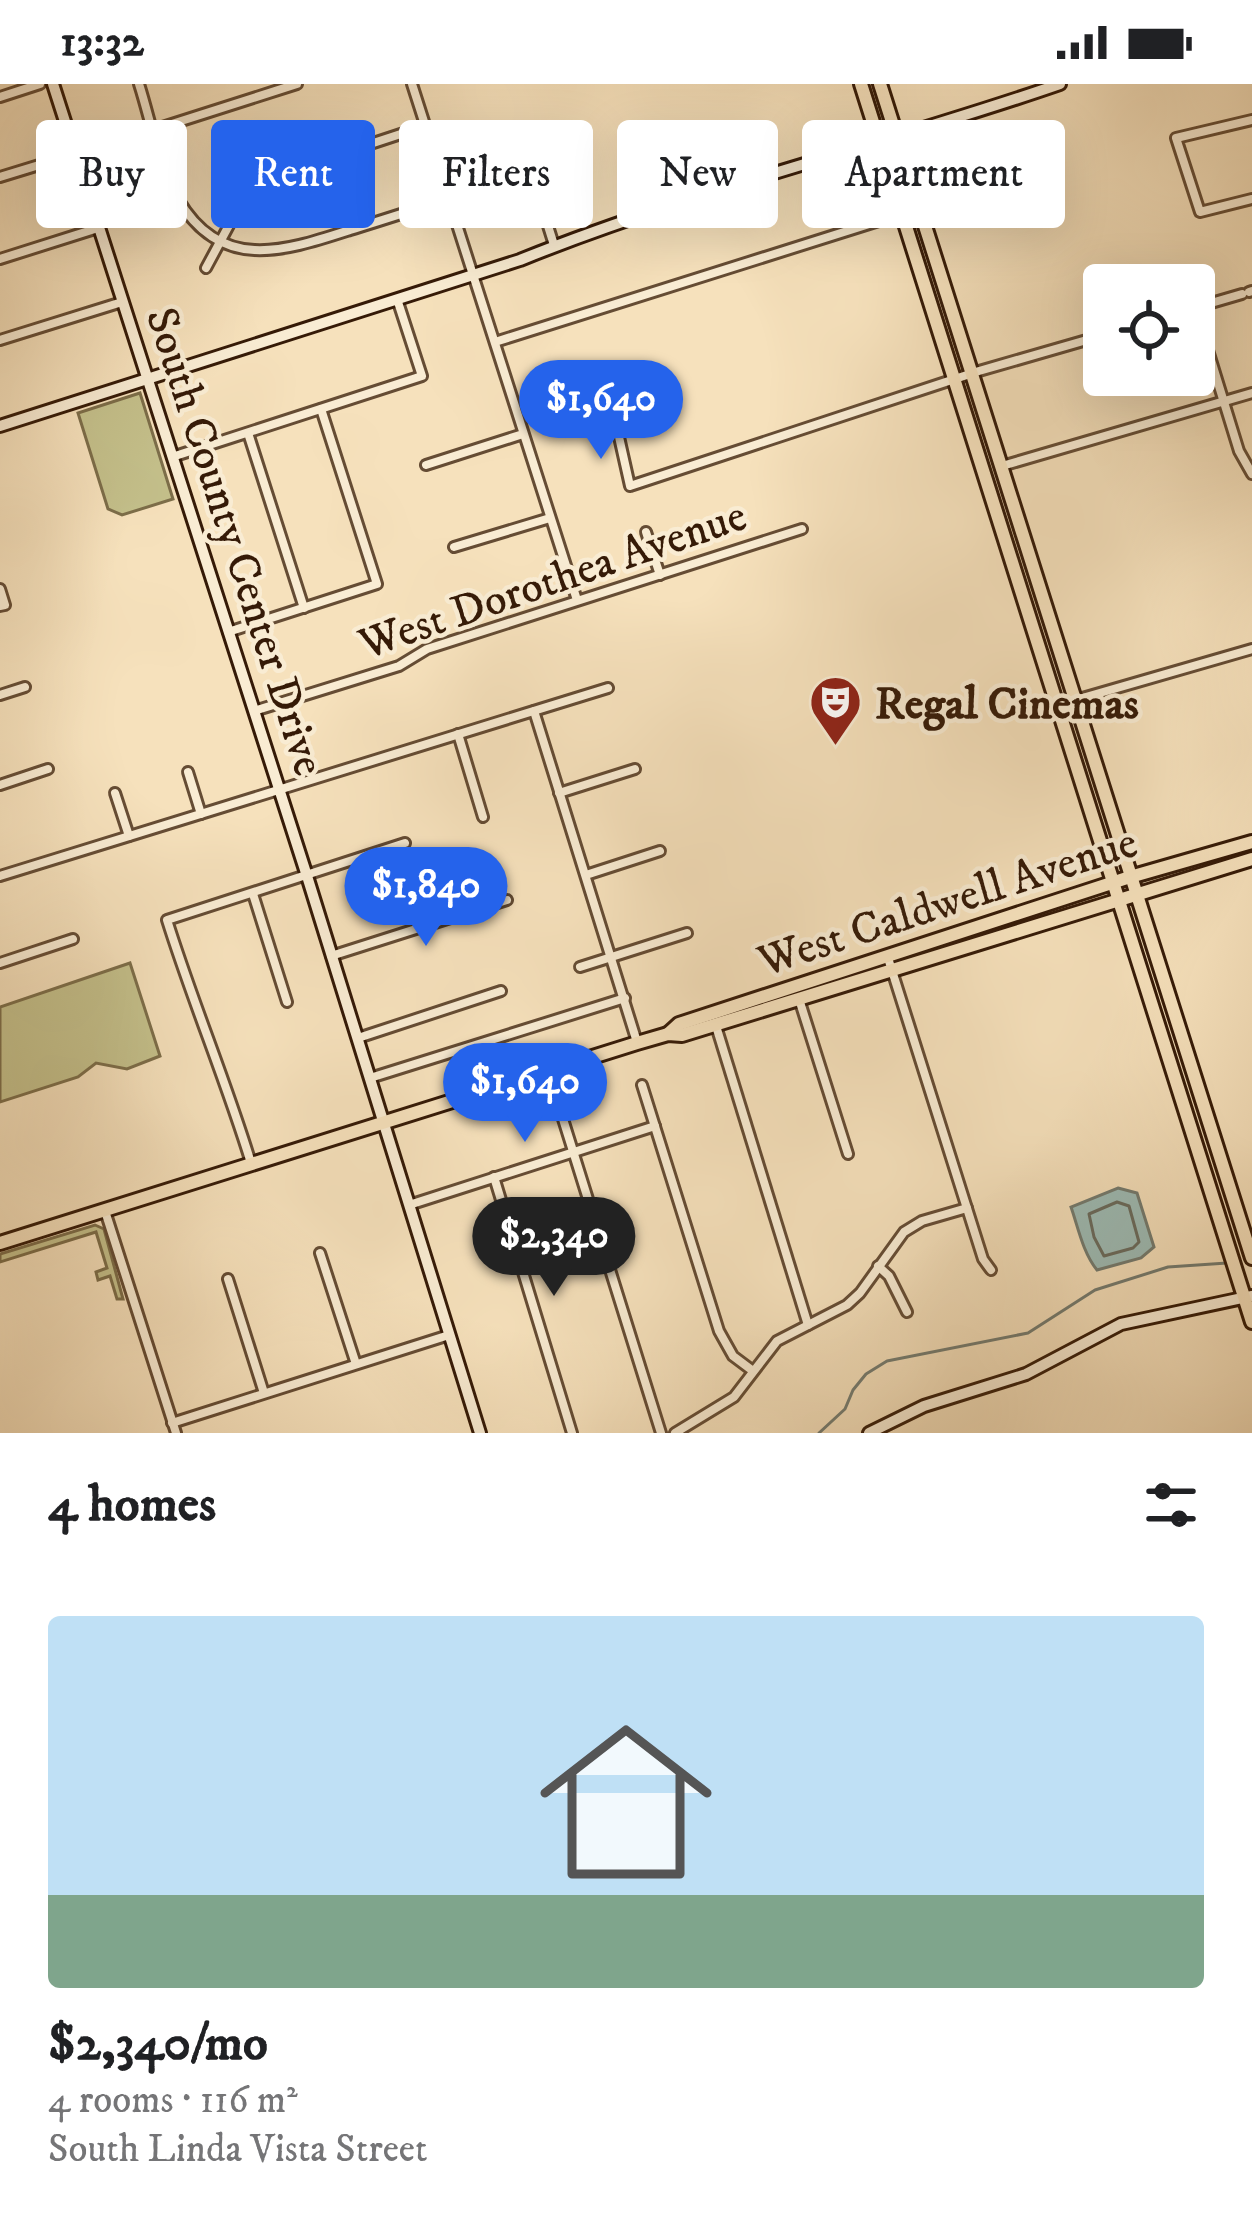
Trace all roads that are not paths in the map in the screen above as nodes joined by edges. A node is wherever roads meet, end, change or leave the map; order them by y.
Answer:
1 (40, 84) edge
2 (53, 84) edge
3 (139, 84) edge
4 (297, 84) edge
5 (412, 84) edge
6 (861, 84) edge
7 (880, 84) edge
8 (1060, 84) edge
9 (1026, 90) edge
10 (0, 97) edge
11 (64, 120) edge
12 (151, 120) edge
13 (185, 120) edge
14 (423, 120) edge
15 (873, 120) edge
16 (892, 120) edge
17 (937, 120) edge
18 (1252, 120) edge
19 (399, 134) edge
20 (802, 164) edge
21 (36, 166) edge
22 (0, 178) edge
23 (1252, 199) edge
24 (187, 212) edge
25 (399, 215) edge
26 (95, 228) edge
27 (98, 228) edge
28 (458, 228) edge
29 (549, 228) edge
30 (856, 228) edge
31 (908, 228) edge
32 (925, 228) edge
33 (220, 241) junction
34 (554, 244) junction
35 (0, 259) edge
36 (206, 268) dead end
37 (473, 275) junction
38 (1247, 292) edge
39 (397, 299) junction
40 (122, 302) junction
41 (1215, 302) edge
42 (0, 340) edge
43 (1083, 340) edge
44 (495, 342) junction
45 (1215, 373) edge
46 (971, 374) junction
47 (148, 379) junction
48 (956, 380) junction
49 (1252, 393) edge
50 (1224, 401) junction
51 (321, 409) junction
52 (0, 426) edge
53 (617, 428) dead end
54 (248, 433) junction
55 (523, 434) junction
56 (172, 457) junction
57 (426, 465) dead end
58 (1001, 466) junction
59 (1252, 474) edge
60 (550, 518) junction
61 (802, 529) dead end
62 (646, 532) dead end
63 (454, 547) dead end
64 (660, 574) junction
65 (0, 589) edge
66 (577, 600) junction
67 (2, 606) edge
68 (304, 608) junction
69 (228, 632) junction
70 (1252, 649) edge
71 (25, 687) dead end
72 (608, 688) dead end
73 (0, 695) edge
74 (1074, 700) junction
75 (1058, 705) junction
76 (254, 711) junction
77 (534, 711) junction
78 (458, 734) junction
79 (49, 769) dead end
80 (635, 770) dead end
81 (188, 772) dead end
82 (0, 785) edge
83 (279, 792) junction
84 (115, 793) dead end
85 (559, 793) junction
86 (201, 814) junction
87 (484, 817) dead end
88 (128, 836) junction
89 (1252, 842) edge
90 (405, 843) dead end
91 (661, 851) dead end
92 (1252, 859) edge
93 (586, 875) junction
94 (0, 876) edge
95 (307, 876) junction
96 (1130, 877) junction
97 (1113, 883) junction
98 (1136, 892) junction
99 (253, 894) junction
100 (1118, 898) junction
101 (508, 901) dead end
102 (687, 933) dead end
103 (73, 939) dead end
104 (332, 956) junction
105 (611, 957) junction
106 (0, 963) edge
107 (890, 964) junction
108 (580, 967) dead end
109 (501, 991) dead end
110 (779, 992) junction
111 (625, 998) junction
112 (799, 999) junction
113 (287, 1002) dead end
114 (1155, 1012) junction
115 (716, 1024) junction
116 (668, 1034) junction
117 (356, 1038) junction
118 (637, 1043) junction
119 (548, 1072) junction
120 (369, 1078) junction
121 (642, 1085) dead end
122 (1200, 1101) junction
123 (1186, 1106) junction
124 (382, 1123) junction
125 (655, 1126) junction
126 (574, 1152) junction
127 (848, 1154) dead end
128 (251, 1165) junction
129 (494, 1178) junction
130 (1232, 1198) junction
131 (409, 1205) junction
132 (967, 1208) junction
133 (105, 1210) junction
134 (0, 1243) edge
135 (1250, 1252) edge
136 (320, 1253) dead end
137 (878, 1265) junction
138 (991, 1270) dead end
139 (228, 1279) dead end
140 (1249, 1294) edge
141 (907, 1312) dead end
142 (1252, 1322) edge
143 (808, 1325) junction
144 (449, 1335) junction
145 (356, 1364) junction
146 (753, 1371) junction
147 (264, 1394) junction
148 (892, 1419) junction
149 (174, 1428) edge
150 (480, 1433) edge
151 (572, 1433) edge
152 (661, 1433) edge
153 (675, 1433) edge
154 (869, 1433) edge
155 (897, 1433) edge

1 - 10 street
2 - 11 street, South County Center Drive
3 - 12 street
4 - 13 street
5 - 14 street
6 - 15 main road
7 - 16 main road
8 - 9 street
9 - 17 street
18 - 23 street
19 - 33 street
20 - 34 street
21 - 22 street
24 - 33 street
25 - 33 street
26 - 35 street
27 - 40 street, South County Center Drive
28 - 37 street
29 - 34 street
30 - 44 street
31 - 48 main road
32 - 46 main road
33 - 36 street
34 - 37 street
37 - 39 street
37 - 44 street
38 - 41 street
39 - 47 street
39 - 51 street
40 - 42 street
40 - 47 street, South County Center Drive
43 - 46 street
44 - 55 street
45 - 50 street
46 - 48 street
46 - 58 main road
47 - 52 street
47 - 56 street, South County Center Drive
48 - 53 street
48 - 75 main road
49 - 50 street
50 - 58 street
50 - 59 street
51 - 54 street
51 - 68 street
54 - 56 street
54 - 68 street
55 - 57 street
55 - 60 street
56 - 69 street, South County Center Drive
58 - 74 main road
60 - 63 street
60 - 66 street
61 - 64 street, West Dorothea Avenue
62 - 64 street
64 - 66 street, West Dorothea Avenue
65 - 67 street
66 - 76 street, West Dorothea Avenue
68 - 69 street
69 - 76 street, South County Center Drive
70 - 74 street
71 - 73 street
72 - 77 street
74 - 75 street
74 - 96 main road
75 - 97 main road
76 - 83 street, South County Center Drive
77 - 78 street
77 - 85 street
78 - 83 street
78 - 87 street
79 - 82 street
80 - 85 street
81 - 86 street
83 - 86 street
83 - 95 street, South County Center Drive
84 - 88 street
85 - 93 street
86 - 88 street
88 - 94 street
89 - 96 main road, West Caldwell Avenue
90 - 95 street
91 - 93 street
92 - 98 main road, West Caldwell Avenue
93 - 105 street
95 - 99 street
95 - 104 street, South County Center Drive
96 - 97 main road, West Caldwell Avenue
96 - 98 main road
97 - 100 main road
97 - 107 main road, West Caldwell Avenue
98 - 100 main road, West Caldwell Avenue
98 - 122 main road
99 - 113 street
99 - 128 street
100 - 107 main road, West Caldwell Avenue
100 - 114 main road
101 - 104 street
102 - 105 street
103 - 106 street
104 - 117 street, South County Center Drive
105 - 108 street
105 - 111 street
107 - 110 main road, West Caldwell Avenue
107 - 112 main road, West Caldwell Avenue
107 - 132 street
109 - 117 street
110 - 115 main road
110 - 116 main road, West Caldwell Avenue
111 - 118 street
111 - 120 street
112 - 115 main road, West Caldwell Avenue
112 - 127 street
114 - 122 main road
114 - 123 main road
115 - 116 main road, West Caldwell Avenue
115 - 143 street
116 - 118 main road, West Caldwell Avenue
117 - 120 street, South County Center Drive
118 - 119 main road, West Caldwell Avenue
119 - 124 main road, West Caldwell Avenue
119 - 126 street
120 - 124 street, South County Center Drive
121 - 125 street
122 - 130 main road
123 - 130 main road
123 - 140 main road
124 - 128 main road, West Caldwell Avenue
124 - 131 street, South County Center Drive
125 - 126 street
125 - 146 street
126 - 129 street
126 - 152 street
128 - 133 main road, West Caldwell Avenue
129 - 131 street
129 - 151 street
130 - 135 main road
131 - 144 street, South County Center Drive
132 - 137 street
132 - 138 street
133 - 134 main road, West Caldwell Avenue
133 - 149 street
136 - 145 street
137 - 141 street
137 - 143 street
139 - 147 street
140 - 142 main road
140 - 148 street
143 - 146 street
144 - 145 street
144 - 150 street, South County Center Drive
145 - 147 street
146 - 153 street
147 - 149 street
148 - 154 street
148 - 155 street

